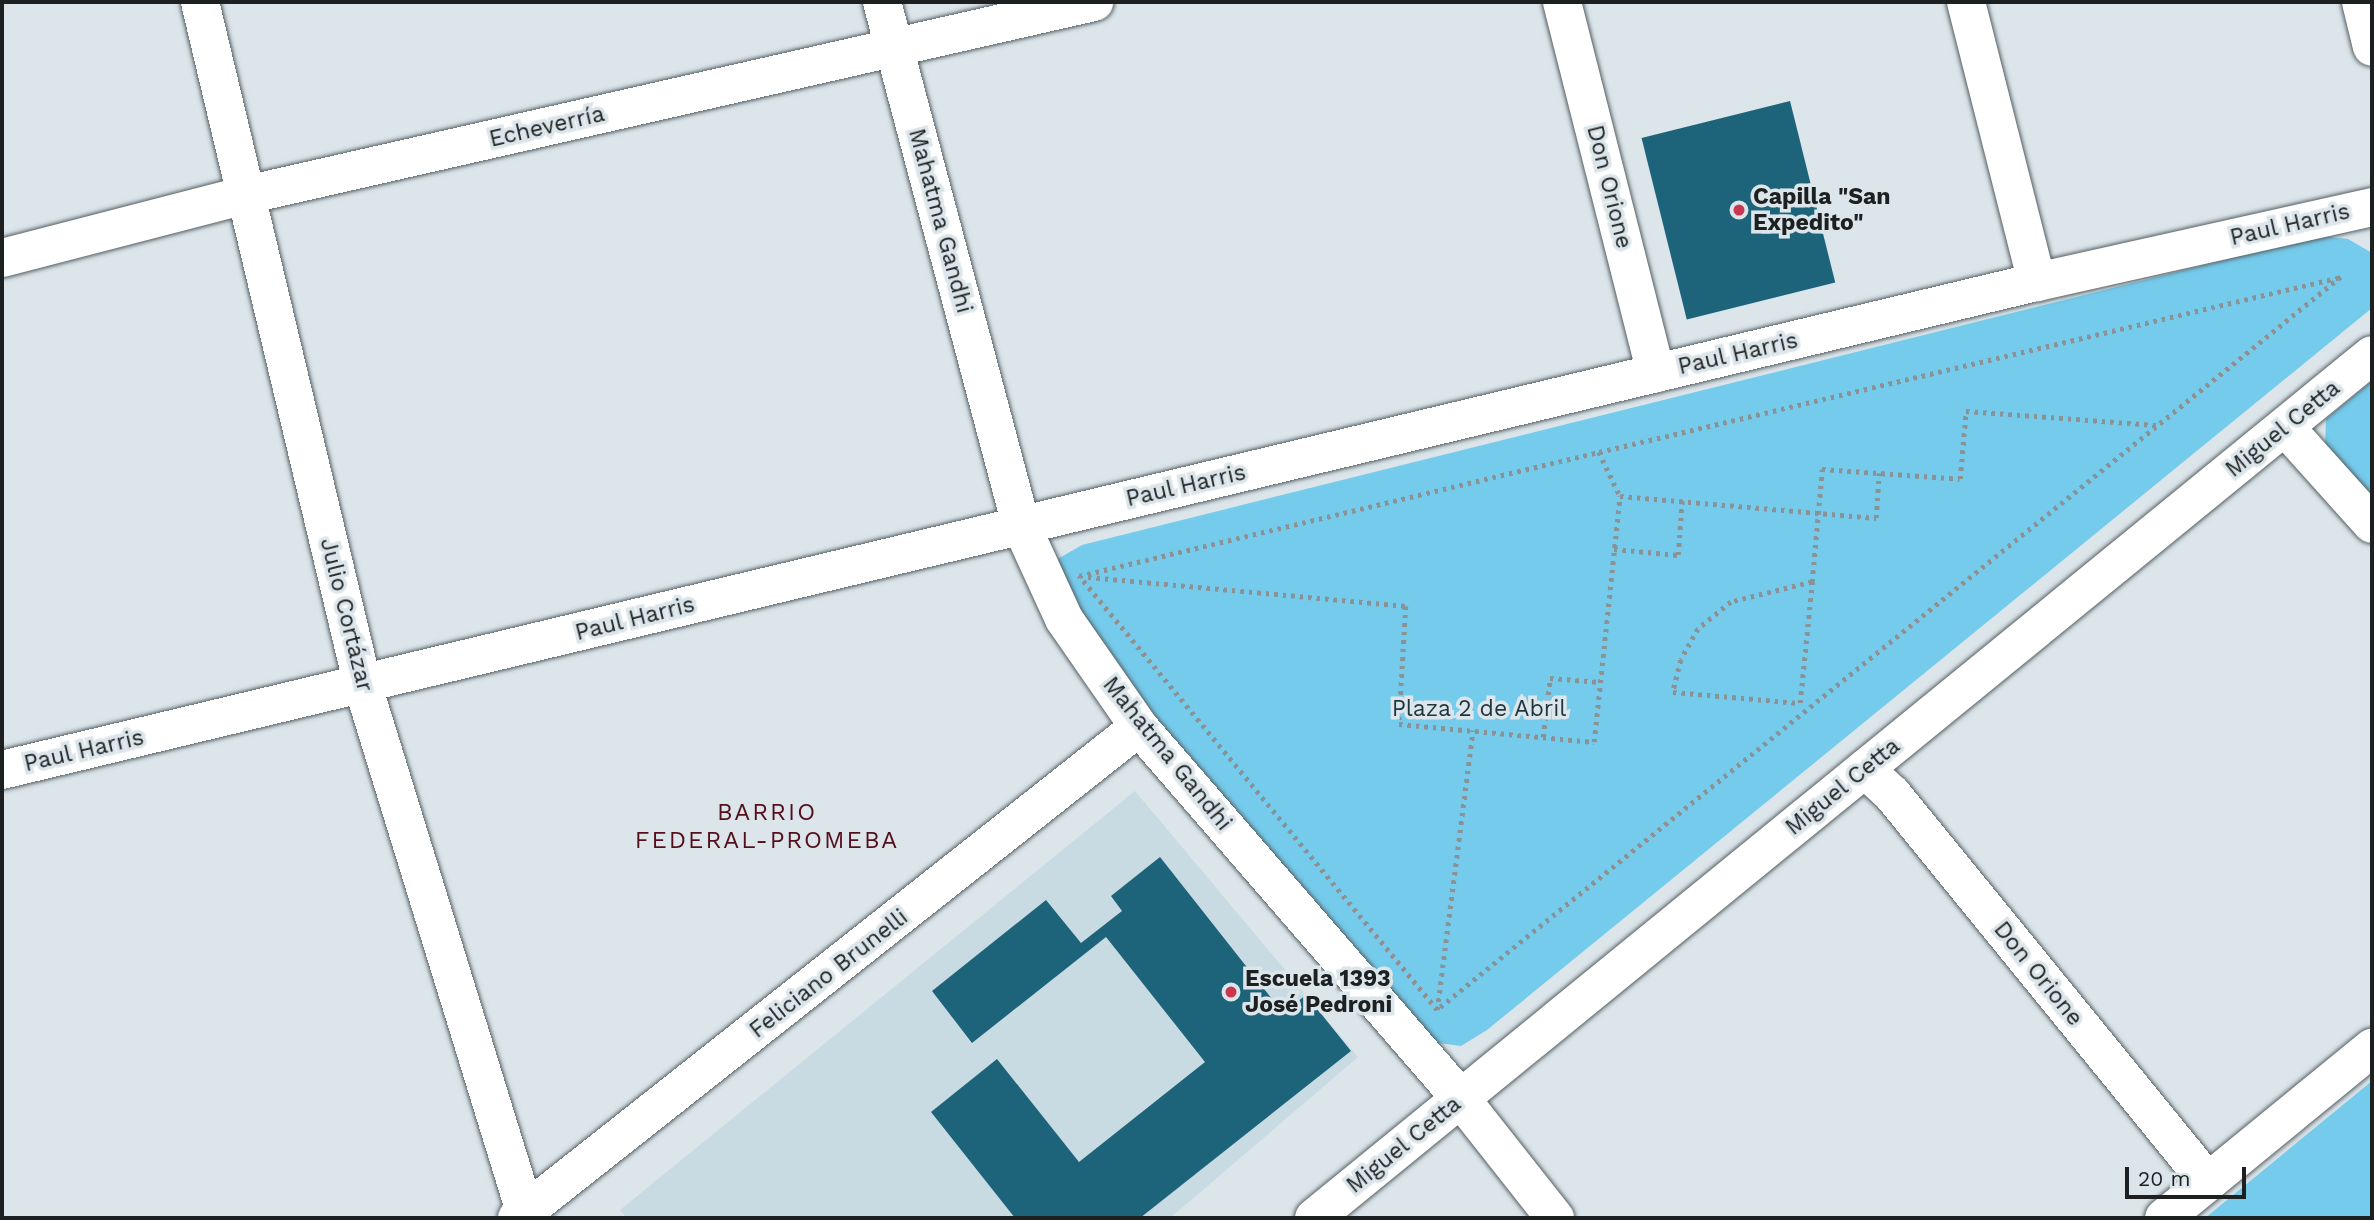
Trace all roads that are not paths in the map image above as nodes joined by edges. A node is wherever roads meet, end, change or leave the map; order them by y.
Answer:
1 (200, 2) edge
2 (882, 2) edge
3 (1094, 2) edge
4 (1562, 2) edge
5 (1966, 2) edge
6 (2361, 2) edge
7 (2372, 47) edge
8 (894, 49) junction
9 (246, 195) junction
10 (2372, 207) edge
11 (2, 258) edge
12 (2037, 282) junction
13 (2372, 355) edge
14 (1656, 373) junction
15 (2286, 428) junction
16 (2372, 524) edge
17 (1021, 526) junction
18 (363, 686) junction
19 (1139, 727) junction
20 (1865, 769) junction
21 (2, 771) edge
22 (2372, 1048) edge
23 (1461, 1099) junction
24 (2208, 1182) junction
25 (523, 1217) edge
26 (1314, 1218) edge
27 (1555, 1218) edge
28 (2164, 1218) edge

1 - 9 street, Julio Cortázar
2 - 8 street, Mahatma Gandhi
3 - 8 street, Echeverría
4 - 14 street, Don Orione
5 - 12 street
6 - 7 street
8 - 9 street, Echeverría
8 - 17 street, Mahatma Gandhi
9 - 11 street, Echeverría
9 - 18 street, Julio Cortázar
10 - 12 street, Paul Harris
12 - 14 street, Paul Harris
13 - 15 street, Miguel Cetta
14 - 17 street, Paul Harris
15 - 16 street
15 - 20 street, Miguel Cetta
17 - 18 street, Paul Harris
17 - 19 street, Mahatma Gandhi
18 - 21 street, Paul Harris
18 - 25 street, Julio Cortázar
19 - 23 street, Mahatma Gandhi
19 - 25 street, Feliciano Brunelli
20 - 23 street, Miguel Cetta
20 - 24 street, Don Orione
22 - 24 street
23 - 26 street, Miguel Cetta
23 - 27 street, Mahatma Gandhi
24 - 28 street

